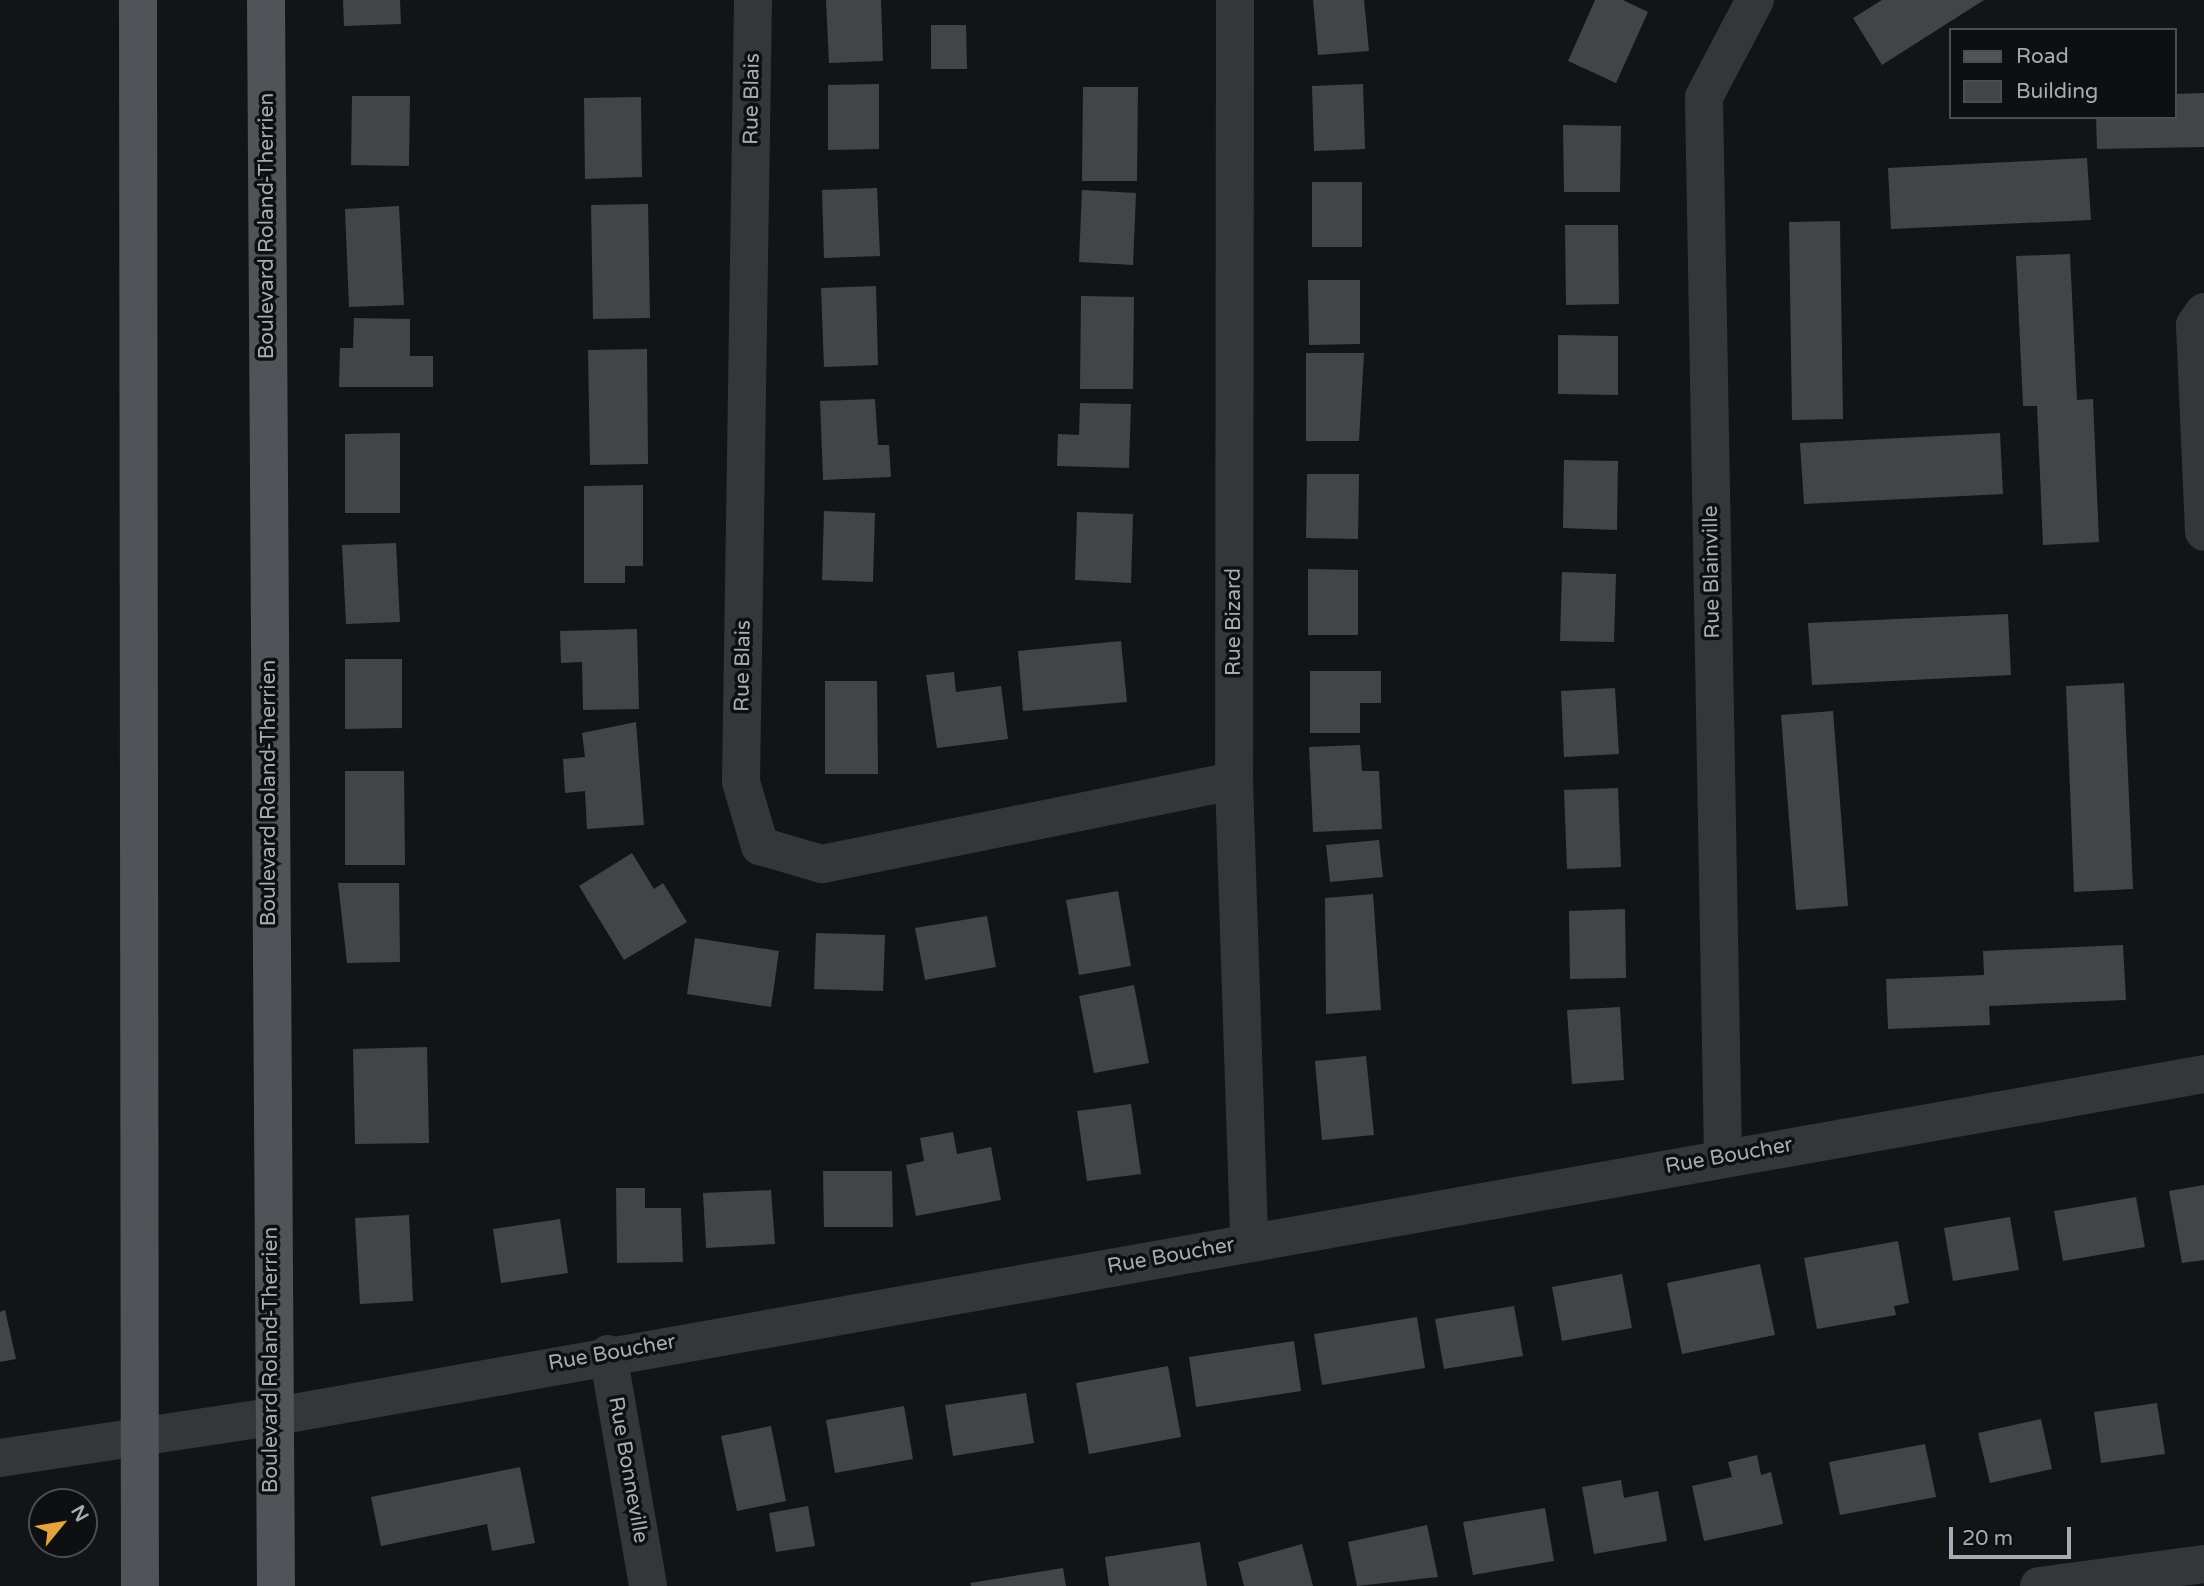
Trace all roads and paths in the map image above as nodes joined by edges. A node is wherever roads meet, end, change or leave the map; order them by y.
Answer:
1 (138, 0) edge
2 (266, 0) edge
3 (753, 0) edge
4 (1235, 0) edge
5 (1755, 0) edge
6 (2204, 312) edge
7 (2204, 531) edge
8 (1234, 781) junction
9 (2204, 1074) edge
10 (1723, 1157) junction
11 (1249, 1243) junction
12 (608, 1354) junction
13 (271, 1417) junction
14 (136, 1433) junction
15 (0, 1458) edge
16 (2204, 1564) edge
17 (140, 1586) edge
18 (276, 1586) edge
19 (648, 1586) edge
20 (2039, 1586) edge

1 - 14 main road
2 - 13 main road, Boulevard Roland-Therrien
3 - 8 street, Rue Blais
4 - 8 street, Rue Bizard
5 - 10 street, Rue Blainville
6 - 7 street
8 - 11 street, Rue Bizard
9 - 10 street, Rue Boucher
10 - 11 street, Rue Boucher
11 - 12 street, Rue Boucher
12 - 13 street, Rue Boucher
12 - 19 street, Rue Bonneville
13 - 14 street, Rue Boucher
13 - 18 main road, Boulevard Roland-Therrien
14 - 15 street, Rue Boucher
14 - 17 main road
16 - 20 street

